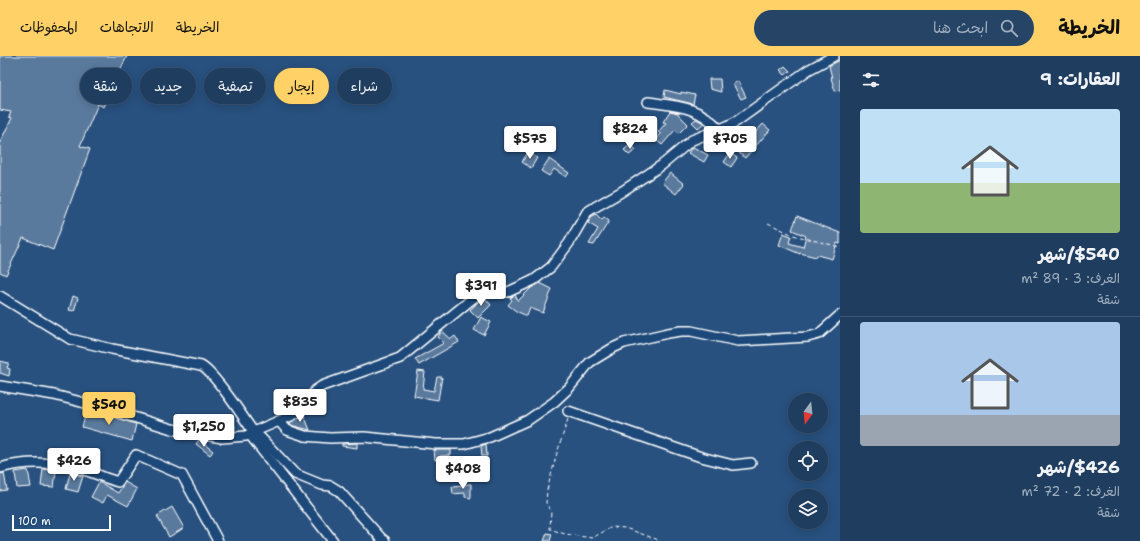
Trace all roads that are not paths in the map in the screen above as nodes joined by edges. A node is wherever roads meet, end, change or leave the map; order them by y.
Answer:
1 (834, 56) edge
2 (648, 102) dead end
3 (719, 129) junction
4 (0, 296) edge
5 (840, 315) edge
6 (0, 386) edge
7 (568, 411) road end
8 (279, 422) junction
9 (252, 434) junction
10 (751, 463) dead end
11 (0, 468) edge
12 (218, 541) edge
13 (333, 541) edge
14 (385, 541) edge

1 - 3 street
2 - 3 street
3 - 8 street
4 - 9 street
5 - 8 street
6 - 9 street
7 - 10 street
8 - 9 street
9 - 13 street
9 - 14 street
11 - 12 street

